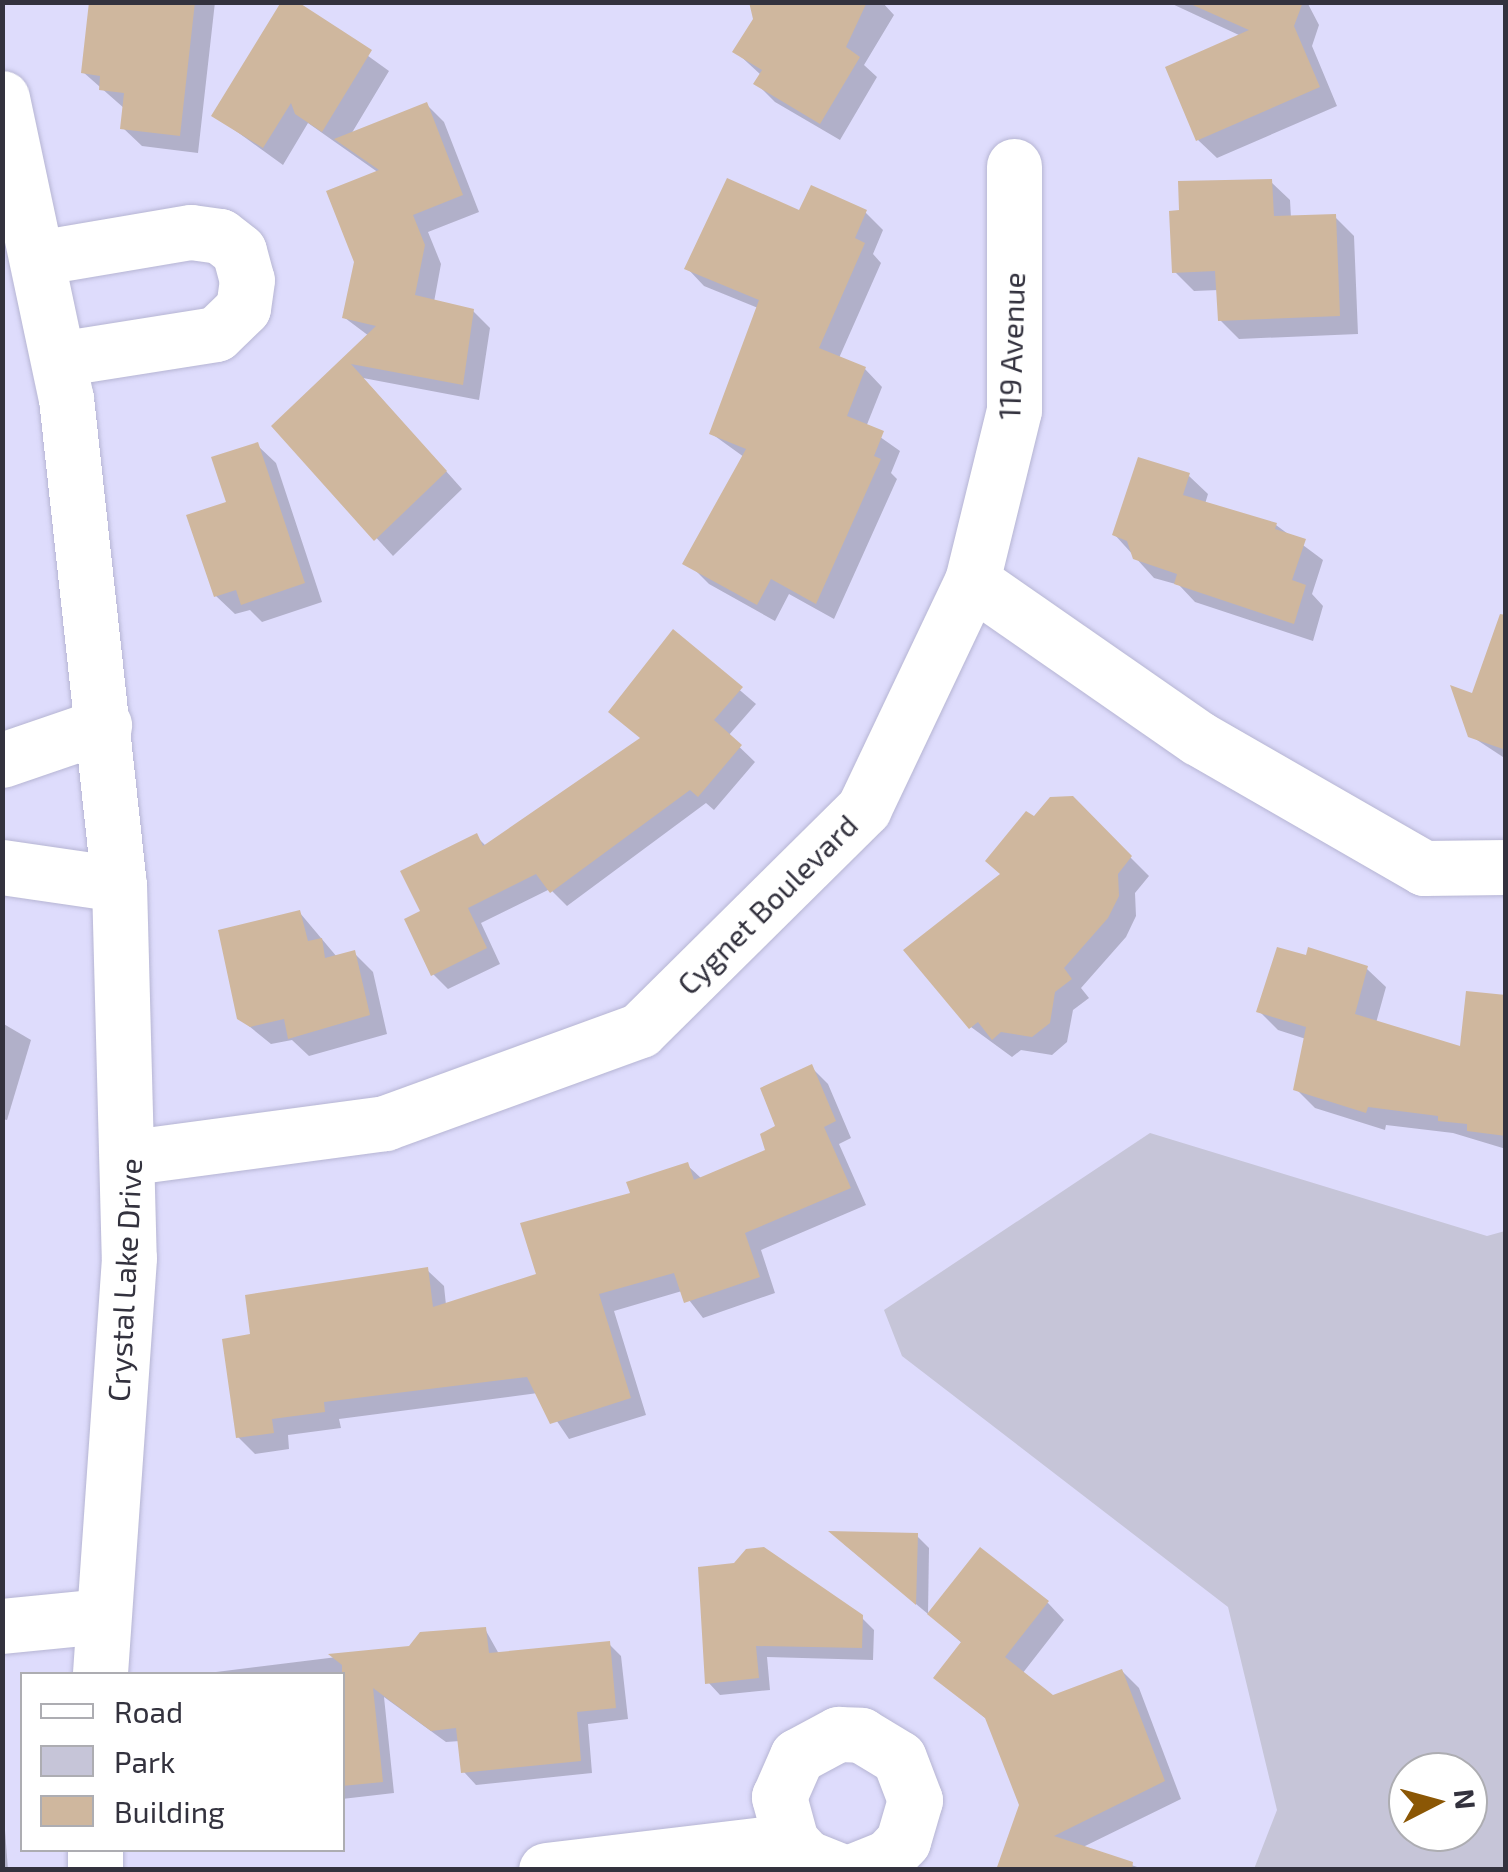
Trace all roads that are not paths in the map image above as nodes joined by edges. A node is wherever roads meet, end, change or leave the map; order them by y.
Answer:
1 (2, 98) edge
2 (1014, 166) dead end
3 (36, 258) junction
4 (59, 360) junction
5 (972, 581) junction
6 (104, 725) junction
7 (2, 760) edge
8 (2, 867) edge
9 (1506, 867) edge
10 (119, 884) junction
11 (131, 1157) junction
12 (102, 1616) junction
13 (2, 1626) edge
14 (100, 1672) edge
15 (791, 1841) junction
16 (546, 1870) edge
17 (838, 1870) edge
18 (855, 1870) edge

1 - 3 street, Crystal Lake Drive
2 - 5 street, 119 Avenue
3 - 4 street, Crystal Lake Drive
3 - 4 street
4 - 6 street, Crystal Lake Drive
5 - 9 street
5 - 11 street, Cygnet Boulevard
6 - 7 street
6 - 10 street, Crystal Lake Drive
8 - 10 street
10 - 11 street, Crystal Lake Drive
11 - 12 street, Crystal Lake Drive
12 - 13 street
12 - 14 street, Crystal Lake Drive
15 - 16 street
15 - 17 street
15 - 18 street

